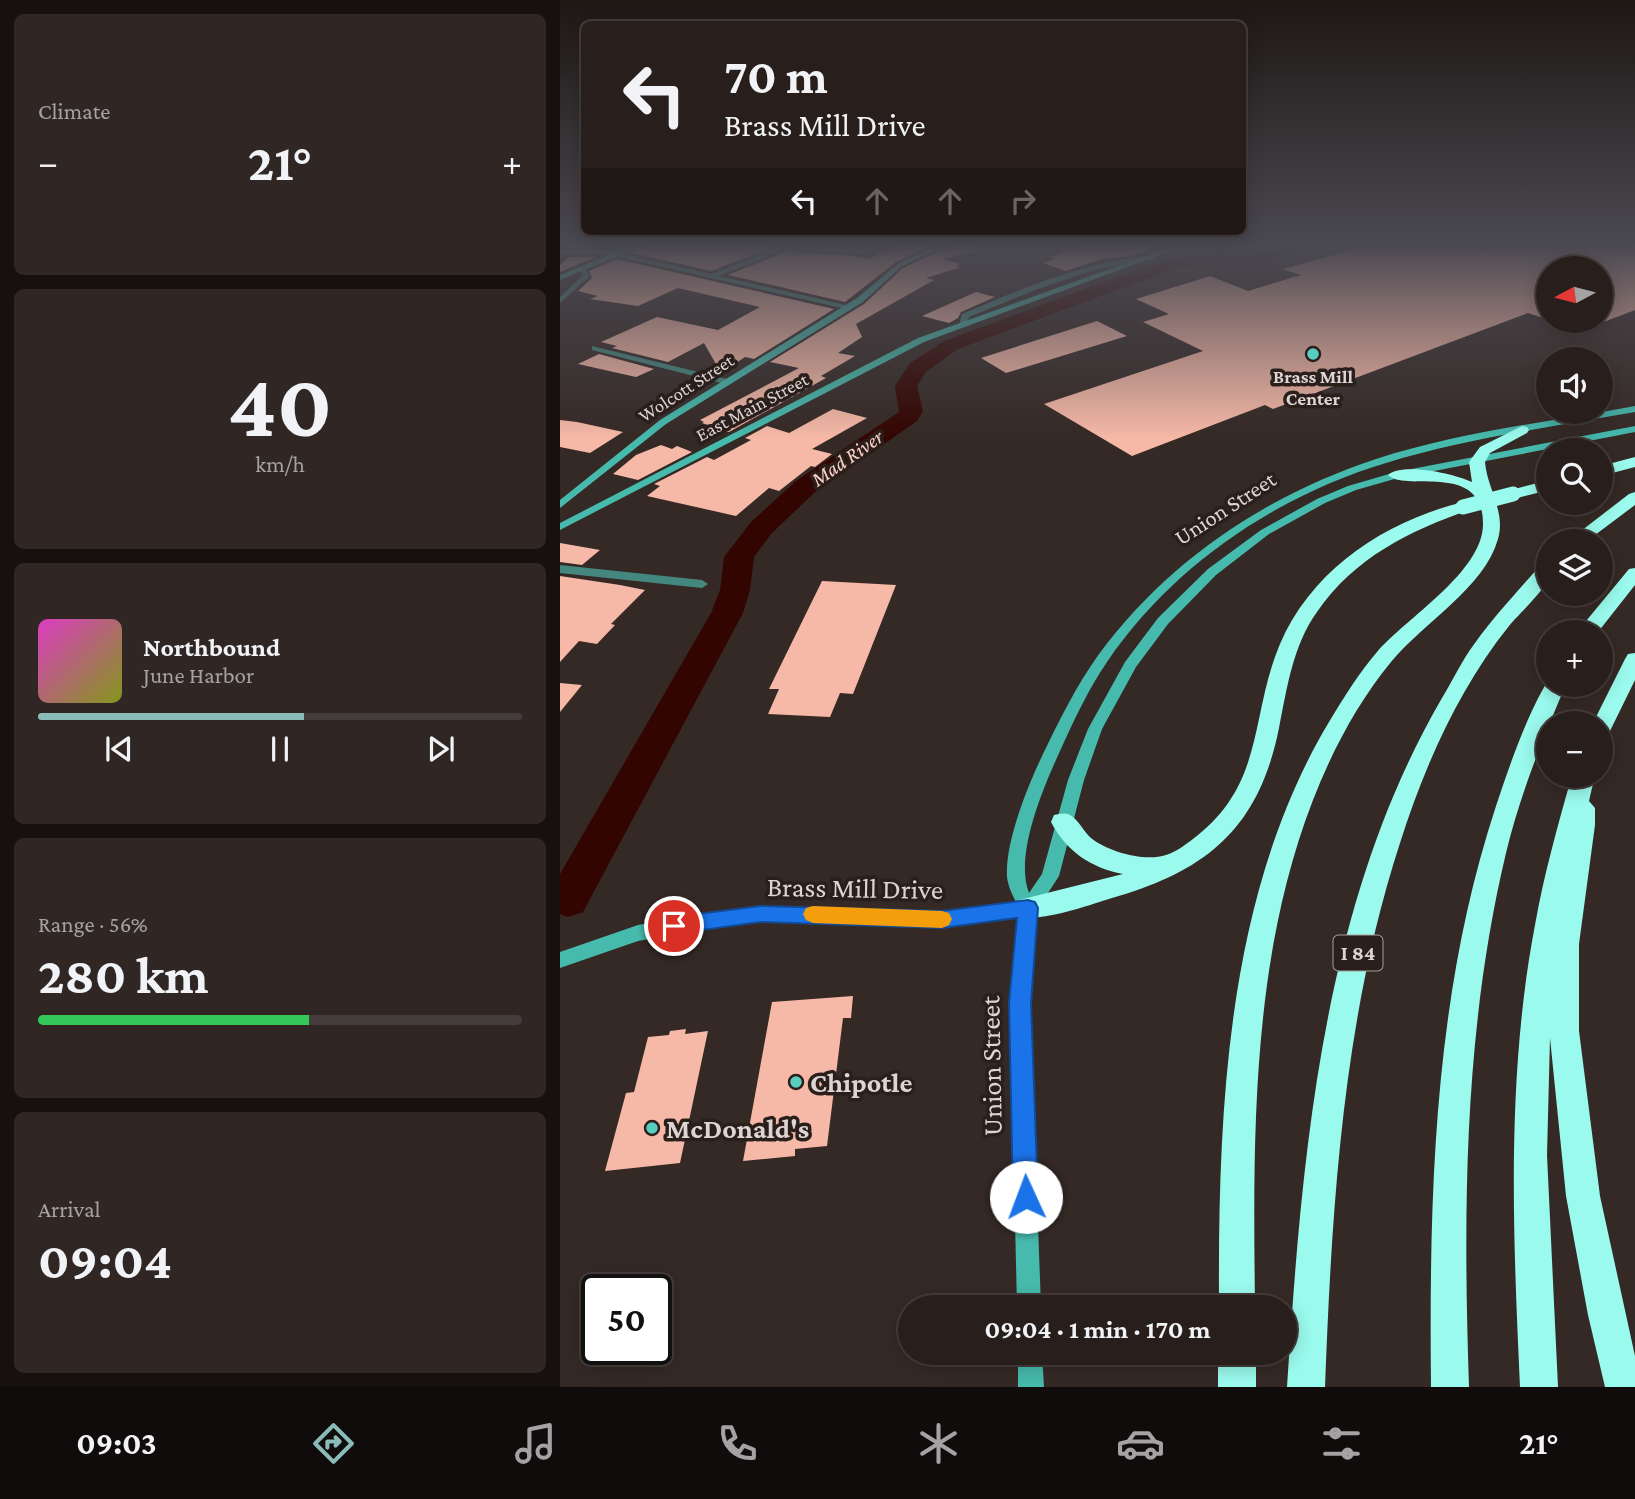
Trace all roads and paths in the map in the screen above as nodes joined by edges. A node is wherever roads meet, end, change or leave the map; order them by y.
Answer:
1 (845, 310) edge
2 (1007, 310) edge
3 (596, 348) dead end
4 (728, 382) junction
5 (1635, 409) edge
6 (1635, 429) edge
7 (1522, 430) junction
8 (1478, 459) junction
9 (1635, 462) edge
10 (1613, 468) edge
11 (1396, 475) junction
12 (1536, 488) edge
13 (1635, 497) edge
14 (1488, 502) junction
15 (560, 505) edge
16 (560, 527) edge
17 (1592, 529) edge
18 (560, 569) edge
19 (1635, 573) edge
20 (1172, 578) junction
21 (1536, 581) edge
22 (702, 584) dead end
23 (1195, 587) junction
24 (1597, 620) edge
25 (1635, 660) edge
26 (1550, 697) edge
27 (1610, 711) edge
28 (1580, 788) edge
29 (1582, 788) edge
30 (1063, 822) junction
31 (1176, 862) junction
32 (1028, 908) junction
33 (560, 960) edge
34 (1029, 1295) edge
35 (1237, 1295) edge
36 (1030, 1365) edge
37 (1237, 1365) edge
38 (1031, 1387) edge
39 (1237, 1387) edge
40 (1306, 1387) edge
41 (1450, 1387) edge
42 (1539, 1387) edge
43 (1624, 1387) edge

1 - 4 main road, Wolcott Street
2 - 16 main road, East Main Street
3 - 4 street
4 - 15 main road, Wolcott Street
5 - 7 main road, Union Street
6 - 8 main road, Union Street
7 - 8 highway
7 - 20 main road, Union Street
8 - 11 main road, Union Street
8 - 14 highway
9 - 10 highway
11 - 14 highway
11 - 23 main road, Union Street
12 - 31 highway, bridge
13 - 17 highway
14 - 35 highway
18 - 22 street
19 - 24 highway
20 - 23 main road
20 - 32 main road, Union Street
21 - 40 highway, I 84
23 - 30 main road, Union Street
25 - 27 highway
26 - 41 highway
28 - 42 highway
29 - 43 highway
30 - 31 highway
30 - 32 main road, Union Street
31 - 32 highway
32 - 33 main road, Brass Mill Drive
32 - 34 main road, Union Street
36 - 38 main road
37 - 39 highway

